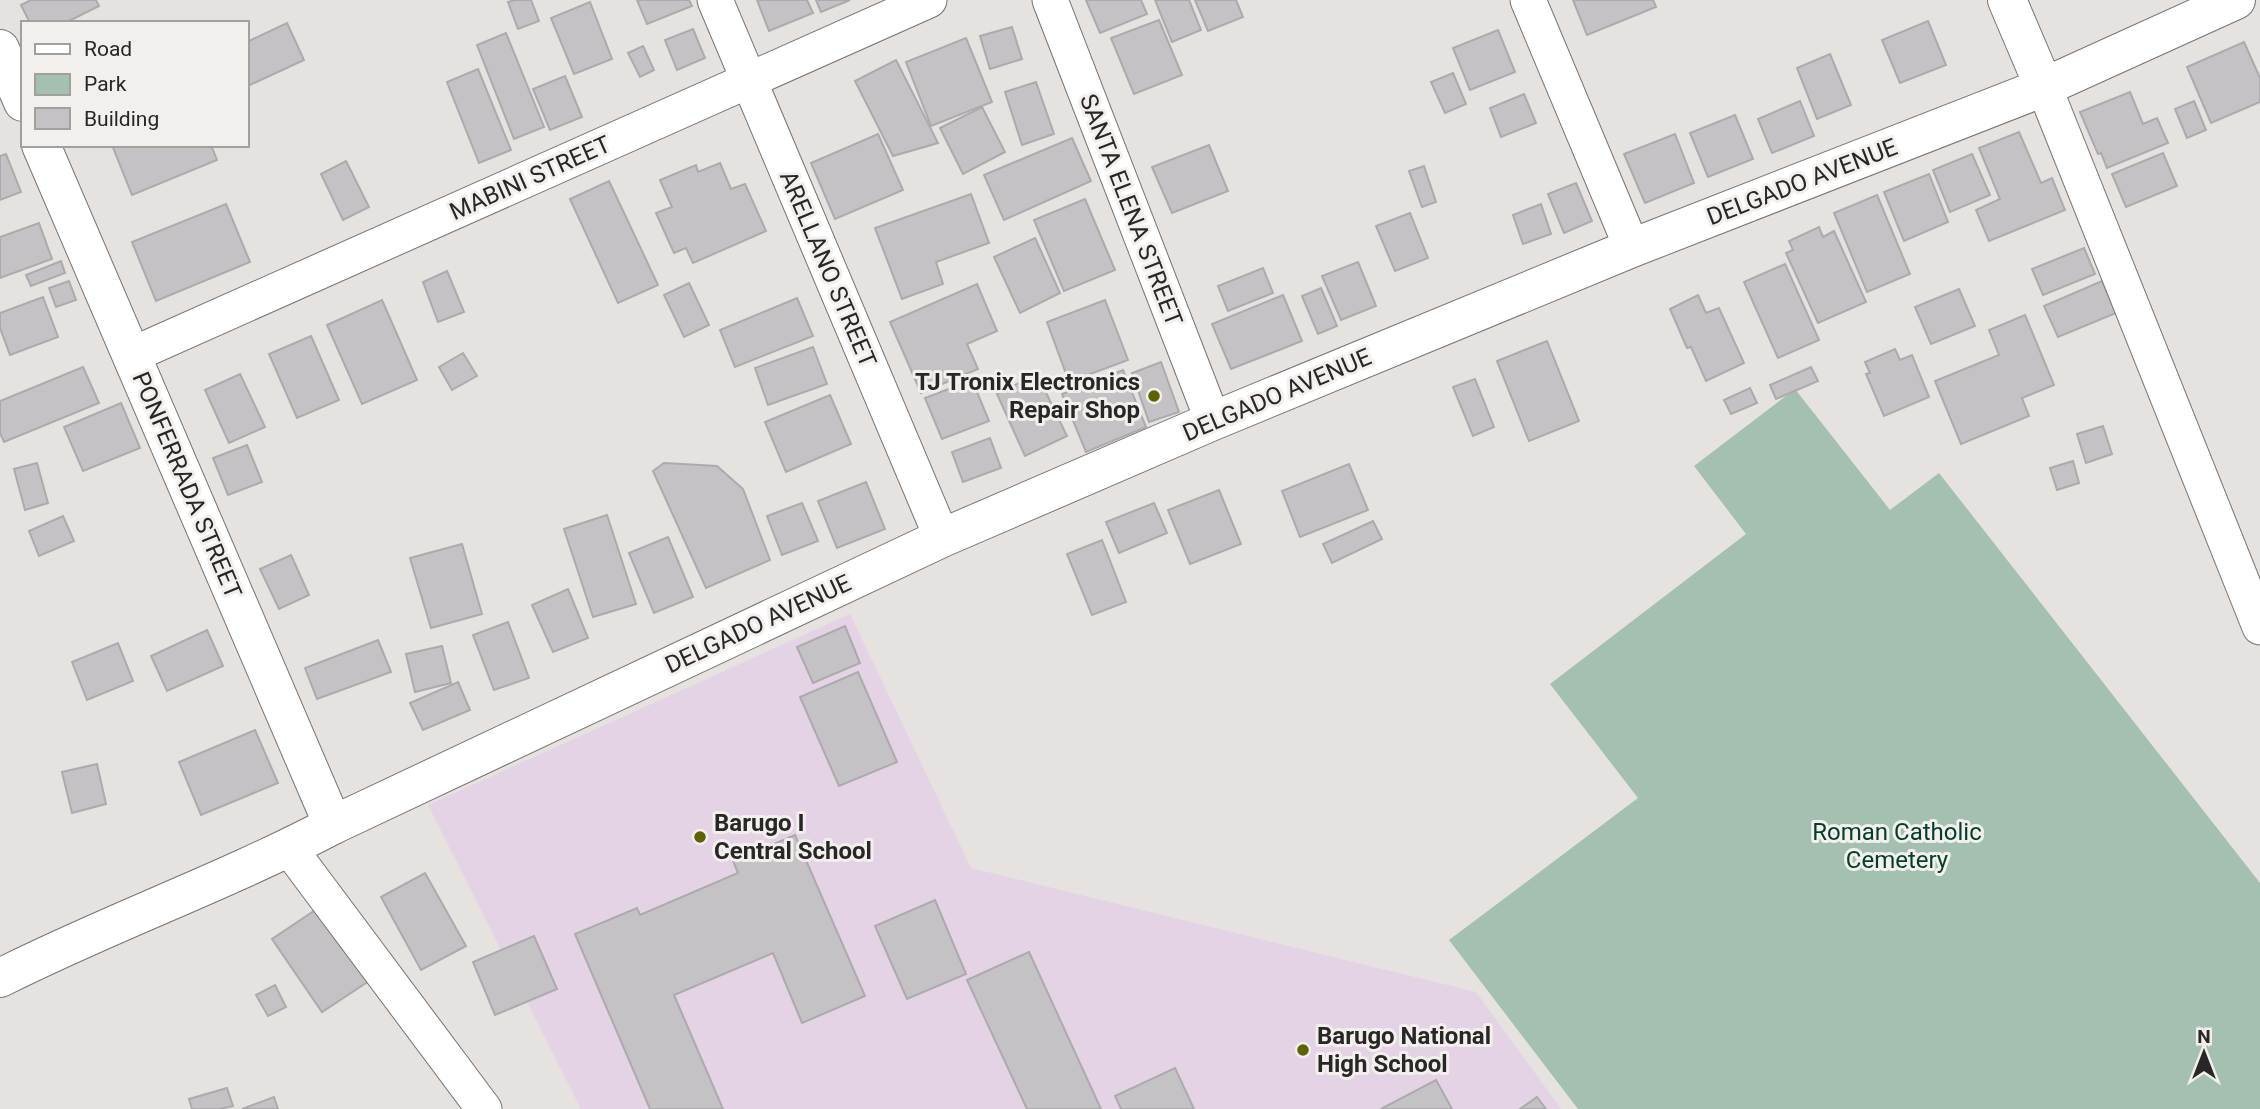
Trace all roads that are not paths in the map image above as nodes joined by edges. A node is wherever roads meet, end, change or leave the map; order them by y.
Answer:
1 (715, 0) edge
2 (929, 0) edge
3 (1050, 0) edge
4 (1528, 0) edge
5 (2007, 0) edge
6 (2236, 0) edge
7 (0, 49) edge
8 (749, 80) junction
9 (2044, 87) junction
10 (21, 97) edge
11 (42, 147) edge
12 (1632, 248) junction
13 (132, 355) junction
14 (1213, 421) junction
15 (942, 538) junction
16 (2260, 627) edge
17 (333, 825) junction
18 (289, 848) junction
19 (0, 978) edge
20 (484, 1109) edge

1 - 8 street, ARELLANO STREET
2 - 8 street, MABINI STREET
3 - 14 street, SANTA ELENA STREET
4 - 12 street
5 - 9 main road
6 - 9 main road, DELGADO AVENUE
7 - 10 main road
8 - 13 street, MABINI STREET
8 - 15 street, ARELLANO STREET
9 - 12 main road, DELGADO AVENUE
9 - 16 street
11 - 13 main road, PONFERRADA STREET
12 - 14 main road, DELGADO AVENUE
13 - 17 main road, PONFERRADA STREET
14 - 15 main road, DELGADO AVENUE
15 - 17 main road, DELGADO AVENUE
17 - 18 main road, DELGADO AVENUE
18 - 19 main road, DELGADO AVENUE
18 - 20 street

